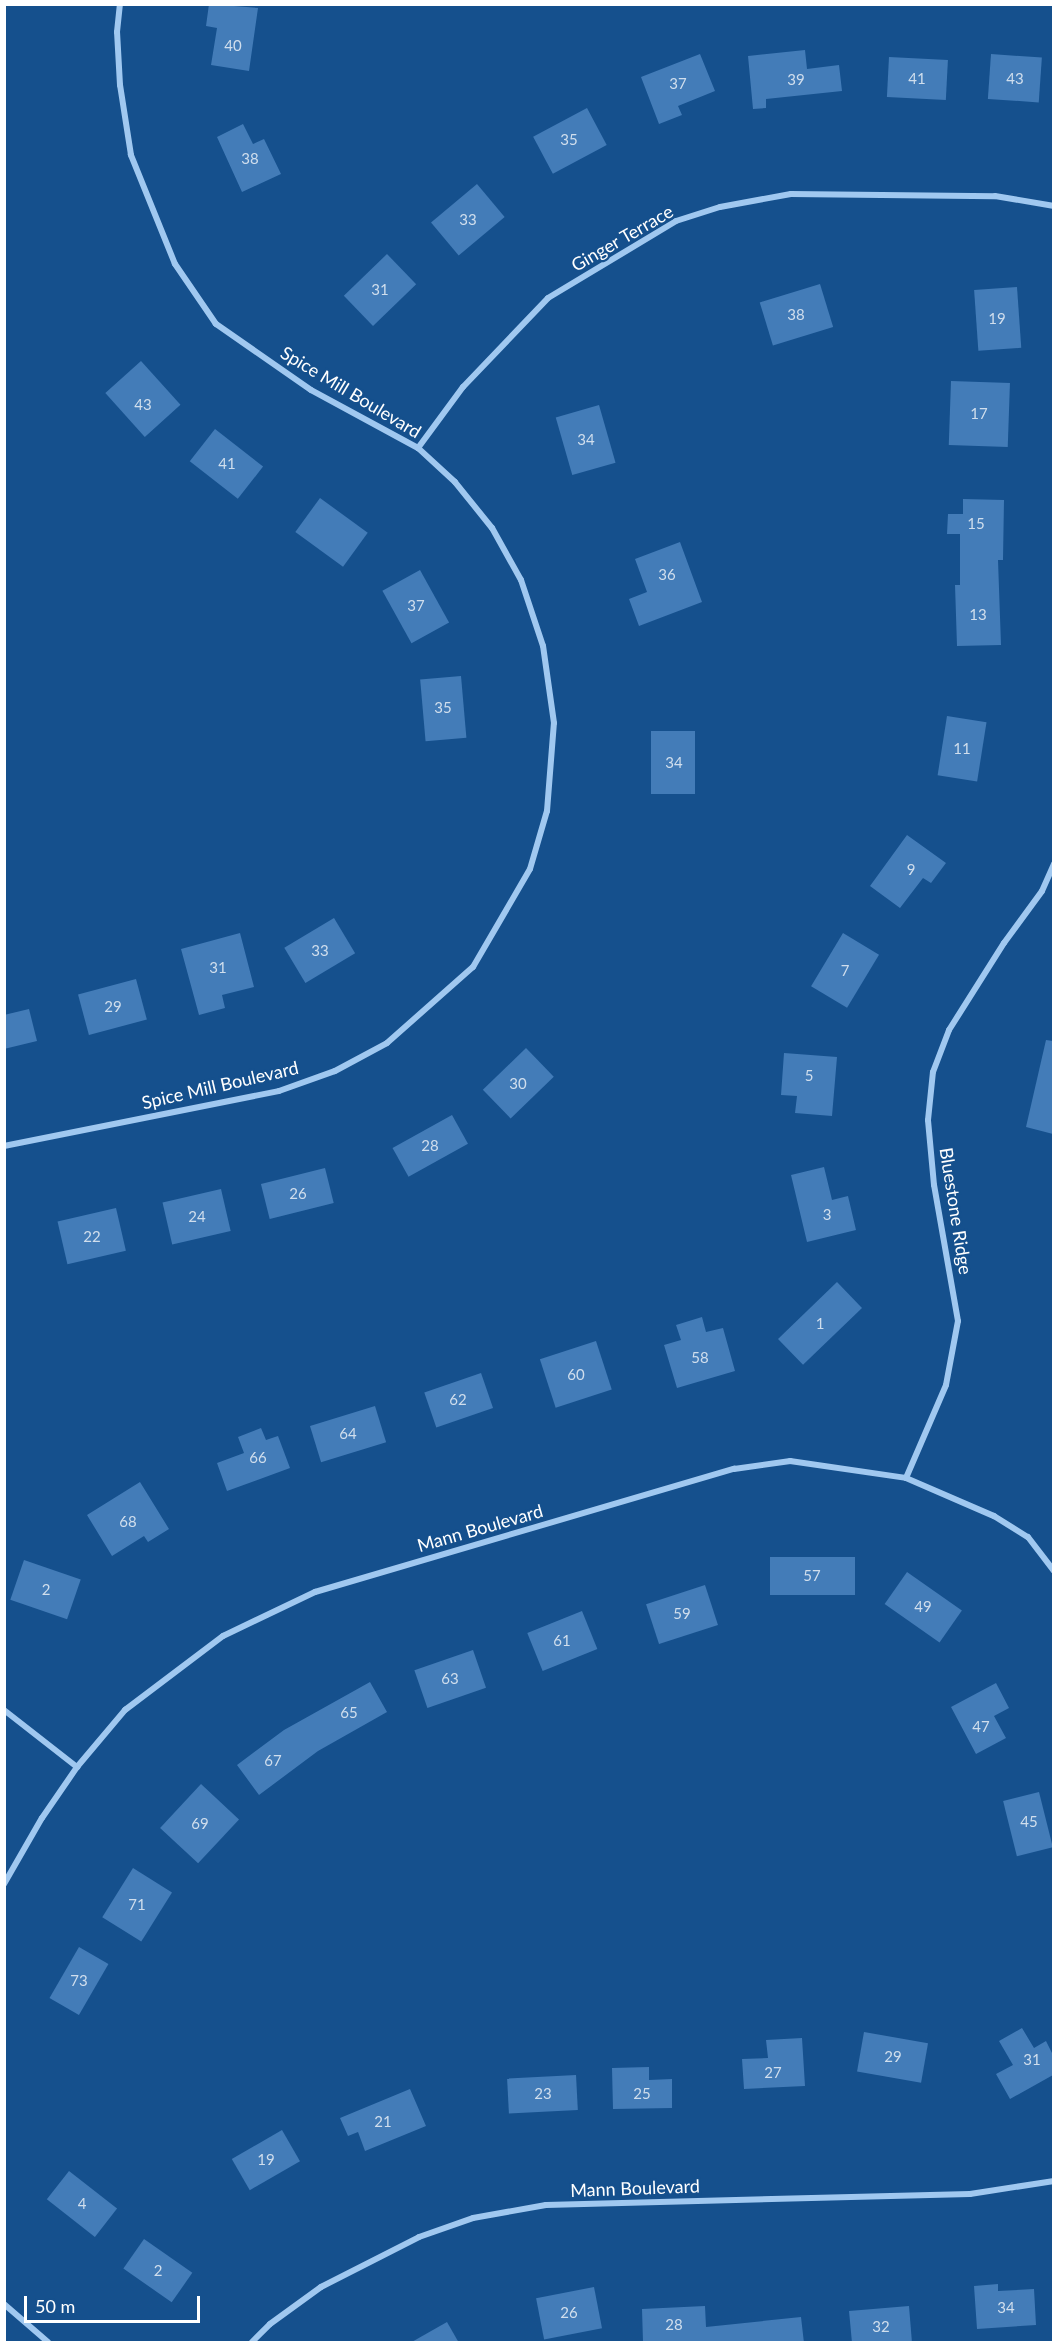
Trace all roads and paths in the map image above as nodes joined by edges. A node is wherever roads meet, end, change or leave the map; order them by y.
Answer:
1 (120, 4) edge
2 (1053, 206) edge
3 (418, 448) junction
4 (1053, 864) edge
5 (4, 1146) edge
6 (906, 1478) junction
7 (1053, 1571) edge
8 (4, 1710) edge
9 (77, 1767) junction
10 (4, 1884) edge
11 (1053, 2181) edge
12 (4, 2304) edge
13 (48, 2343) edge
14 (252, 2343) edge

1 - 3 street, Spice Mill Boulevard
2 - 3 street, Ginger Terrace
3 - 5 street, Spice Mill Boulevard
4 - 6 street, Bluestone Ridge
6 - 7 street, Mann Boulevard
6 - 9 street, Mann Boulevard
8 - 9 street
9 - 10 street, Mann Boulevard
11 - 14 street, Mann Boulevard
12 - 13 street

